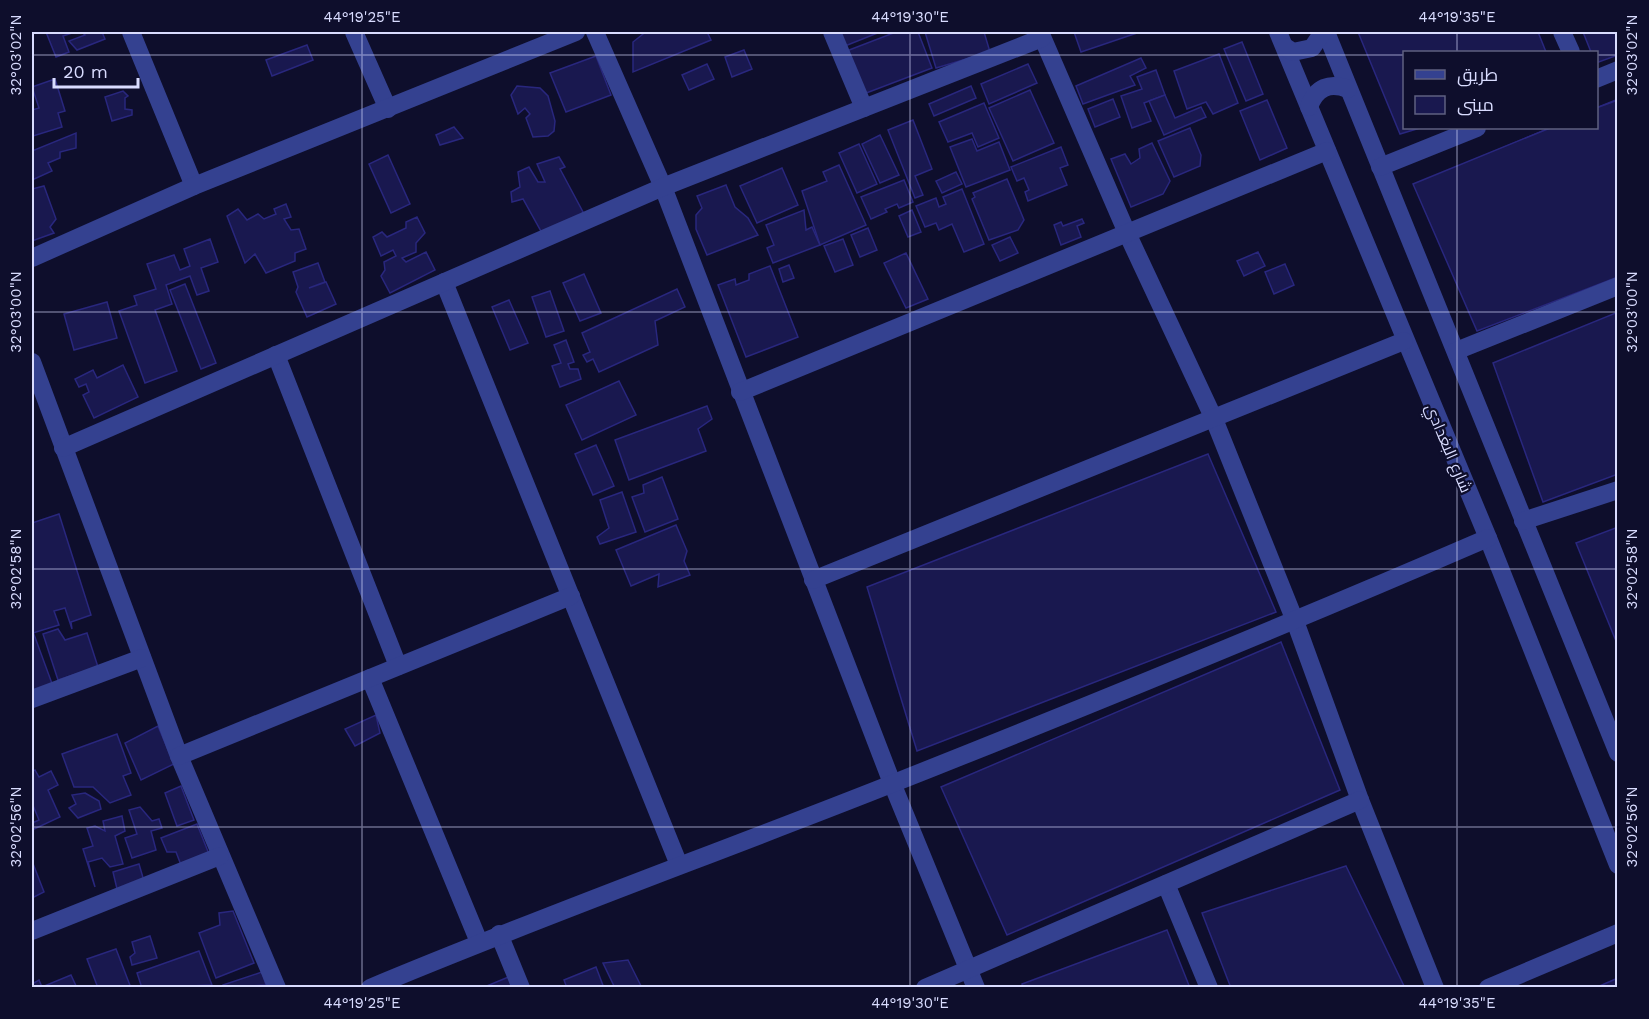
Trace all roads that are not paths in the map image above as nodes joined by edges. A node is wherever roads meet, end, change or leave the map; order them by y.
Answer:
1 (131, 32) edge
2 (354, 32) edge
3 (576, 32) edge
4 (595, 32) edge
5 (832, 32) edge
6 (1324, 32) edge
7 (1562, 32) edge
8 (1041, 35) edge
9 (1282, 39) edge
10 (1571, 51) edge
11 (1617, 70) edge
12 (1598, 78) edge
13 (1348, 90) junction
14 (1309, 107) junction
15 (864, 108) junction
16 (388, 109) junction
17 (1475, 129) edge
18 (1327, 151) junction
19 (1380, 167) junction
20 (194, 186) junction
21 (663, 187) junction
22 (1127, 233) junction
23 (32, 258) edge
24 (444, 282) junction
25 (1617, 286) edge
26 (1404, 341) junction
27 (1456, 351) junction
28 (276, 355) junction
29 (32, 362) edge
30 (740, 392) junction
31 (1214, 419) junction
32 (63, 448) junction
33 (1617, 490) edge
34 (1523, 521) junction
35 (1488, 538) junction
36 (813, 580) junction
37 (571, 596) junction
38 (1295, 621) junction
39 (142, 657) junction
40 (398, 666) junction
41 (370, 678) junction
42 (32, 699) edge
43 (1617, 753) edge
44 (179, 756) junction
45 (892, 783) junction
46 (1360, 800) junction
47 (220, 856) junction
48 (679, 865) junction
49 (1617, 865) edge
50 (1166, 884) junction
51 (32, 931) edge
52 (1617, 933) edge
53 (499, 934) junction
54 (479, 942) junction
55 (969, 970) junction
56 (277, 987) edge
57 (370, 987) edge
58 (522, 987) edge
59 (925, 987) edge
60 (976, 987) edge
61 (1209, 987) edge
62 (1435, 987) edge
63 (1488, 987) edge

1 - 20 street
2 - 16 street
3 - 16 street
4 - 21 street
5 - 15 street
6 - 9 street
6 - 13 street
7 - 10 street
8 - 15 street
8 - 22 street
9 - 14 street, شارع البغدادي
11 - 12 street
13 - 14 street
13 - 19 street
14 - 18 street, شارع البغدادي
15 - 21 street
16 - 20 street
17 - 19 street
18 - 22 street
18 - 26 street, شارع البغدادي
19 - 27 street
20 - 23 street
21 - 24 street
21 - 30 street
22 - 30 street
22 - 31 street
24 - 28 street
24 - 37 street
25 - 27 street
26 - 31 street
26 - 35 street, شارع البغدادي
27 - 34 street
28 - 32 street
28 - 40 street
29 - 32 street
30 - 36 street
31 - 36 street
31 - 38 street
32 - 39 street
33 - 34 street
34 - 43 street
35 - 38 street
35 - 49 street, شارع البغدادي
36 - 45 street
37 - 40 street
37 - 48 street
38 - 45 street
38 - 46 street
39 - 42 street
39 - 44 street
40 - 41 street
41 - 44 street
41 - 54 street
44 - 47 street
45 - 48 street
45 - 55 street
46 - 50 street
46 - 62 street
47 - 51 street
47 - 56 street
48 - 53 street
50 - 55 street
50 - 61 street
52 - 63 street
53 - 54 street
53 - 58 street
54 - 57 street
55 - 59 street
55 - 60 street

